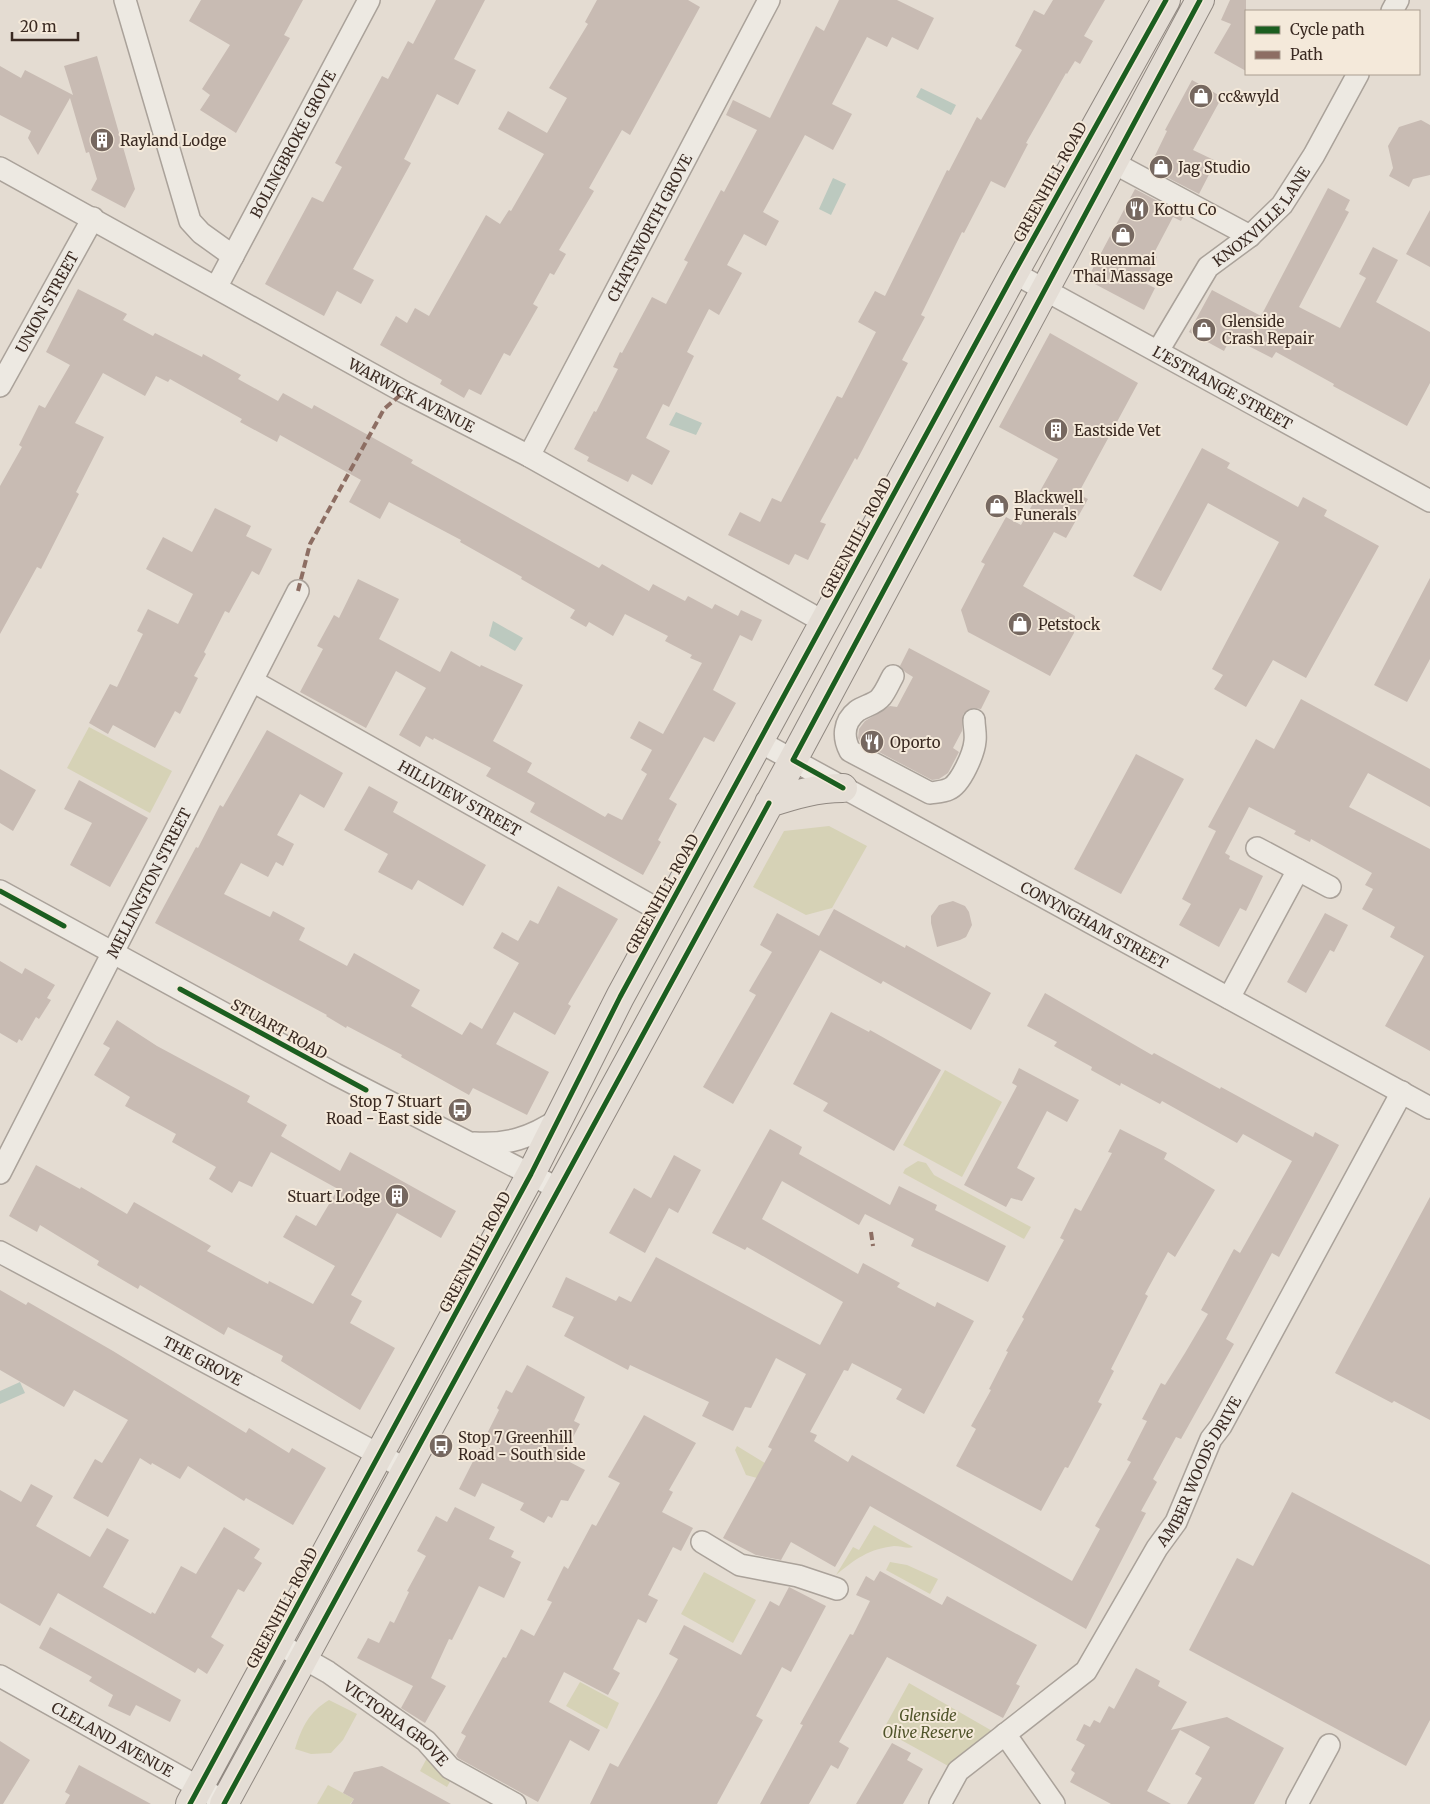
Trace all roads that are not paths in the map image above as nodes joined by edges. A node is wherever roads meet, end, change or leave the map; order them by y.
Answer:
1 (125, 0) edge
2 (369, 0) edge
3 (769, 0) edge
4 (1166, 0) edge
5 (1200, 0) edge
6 (1357, 75) edge
7 (1112, 162) junction
8 (0, 168) edge
9 (93, 218) junction
10 (1250, 236) junction
11 (233, 256) junction
12 (1014, 273) junction
13 (217, 286) junction
14 (1044, 288) junction
15 (1158, 351) junction
16 (0, 386) edge
17 (529, 456) junction
18 (1430, 502) edge
19 (884, 588) junction
20 (298, 591) dead end
21 (824, 622) junction
22 (893, 676) dead end
23 (254, 682) junction
24 (974, 720) dead end
25 (760, 742) junction
26 (793, 760) junction
27 (843, 788) junction
28 (769, 803) junction
29 (1257, 848) dead end
30 (1298, 870) junction
31 (1330, 887) dead end
32 (0, 891) edge
33 (666, 914) junction
34 (114, 953) junction
35 (1229, 998) junction
36 (1402, 1092) junction
37 (1430, 1108) edge
38 (558, 1120) junction
39 (469, 1142) junction
40 (0, 1173) edge
41 (531, 1174) junction
42 (559, 1189) junction
43 (0, 1252) edge
44 (379, 1455) junction
45 (406, 1469) junction
46 (702, 1542) dead end
47 (837, 1589) dead end
48 (277, 1643) junction
49 (304, 1657) junction
50 (0, 1676) edge
51 (1005, 1734) junction
52 (1328, 1745) dead end
53 (195, 1796) edge
54 (225, 1803) edge
55 (515, 1804) edge
56 (940, 1804) edge
57 (1054, 1804) edge
58 (1296, 1804) edge

1 - 11 street
2 - 11 street, BOLINGBROKE GROVE
3 - 17 street, CHATSWORTH GROVE
4 - 12 main road, GREENHILL ROAD
5 - 7 main road
6 - 10 street, KNOXVILLE LANE
7 - 10 street
7 - 14 main road
8 - 9 street, WARWICK AVENUE
9 - 13 street, WARWICK AVENUE
9 - 16 street, UNION STREET
10 - 15 street, KNOXVILLE LANE
11 - 13 street, BOLINGBROKE GROVE
12 - 14 street, L'ESTRANGE STREET
12 - 21 main road, GREENHILL ROAD
13 - 17 street, WARWICK AVENUE
14 - 15 street, L'ESTRANGE STREET
14 - 19 main road
15 - 18 street, L'ESTRANGE STREET
17 - 21 street, WARWICK AVENUE
19 - 21 main road
19 - 26 main road
20 - 23 street, MELLINGTON STREET
21 - 25 main road, GREENHILL ROAD
22 - 24 street
23 - 33 street, HILLVIEW STREET
23 - 34 street, MELLINGTON STREET
25 - 26 street, CONYNGHAM STREET
25 - 33 main road, GREENHILL ROAD
26 - 27 street, CONYNGHAM STREET
26 - 28 main road
27 - 28 main road
27 - 35 street, CONYNGHAM STREET
28 - 42 main road
29 - 30 street
30 - 31 street
30 - 35 street
32 - 34 street, STUART ROAD
33 - 38 main road, GREENHILL ROAD
34 - 39 street, STUART ROAD
34 - 40 street, MELLINGTON STREET
35 - 36 street, CONYNGHAM STREET
36 - 37 street, CONYNGHAM STREET
36 - 51 street, AMBER WOODS DRIVE
38 - 39 street, STUART ROAD
38 - 41 main road, GREENHILL ROAD
39 - 41 street, STUART ROAD
41 - 42 street, STUART ROAD
41 - 44 main road, GREENHILL ROAD
42 - 45 main road
43 - 44 street, THE GROVE
44 - 45 street, THE GROVE
44 - 48 main road, GREENHILL ROAD
45 - 49 main road
46 - 47 street
48 - 49 street, VICTORIA GROVE
48 - 53 main road, GREENHILL ROAD
49 - 54 main road
49 - 55 street, VICTORIA GROVE
50 - 53 street, CLELAND AVENUE
51 - 56 street, AMBER WOODS DRIVE
51 - 57 street
52 - 58 street
53 - 54 street, CLELAND AVENUE

